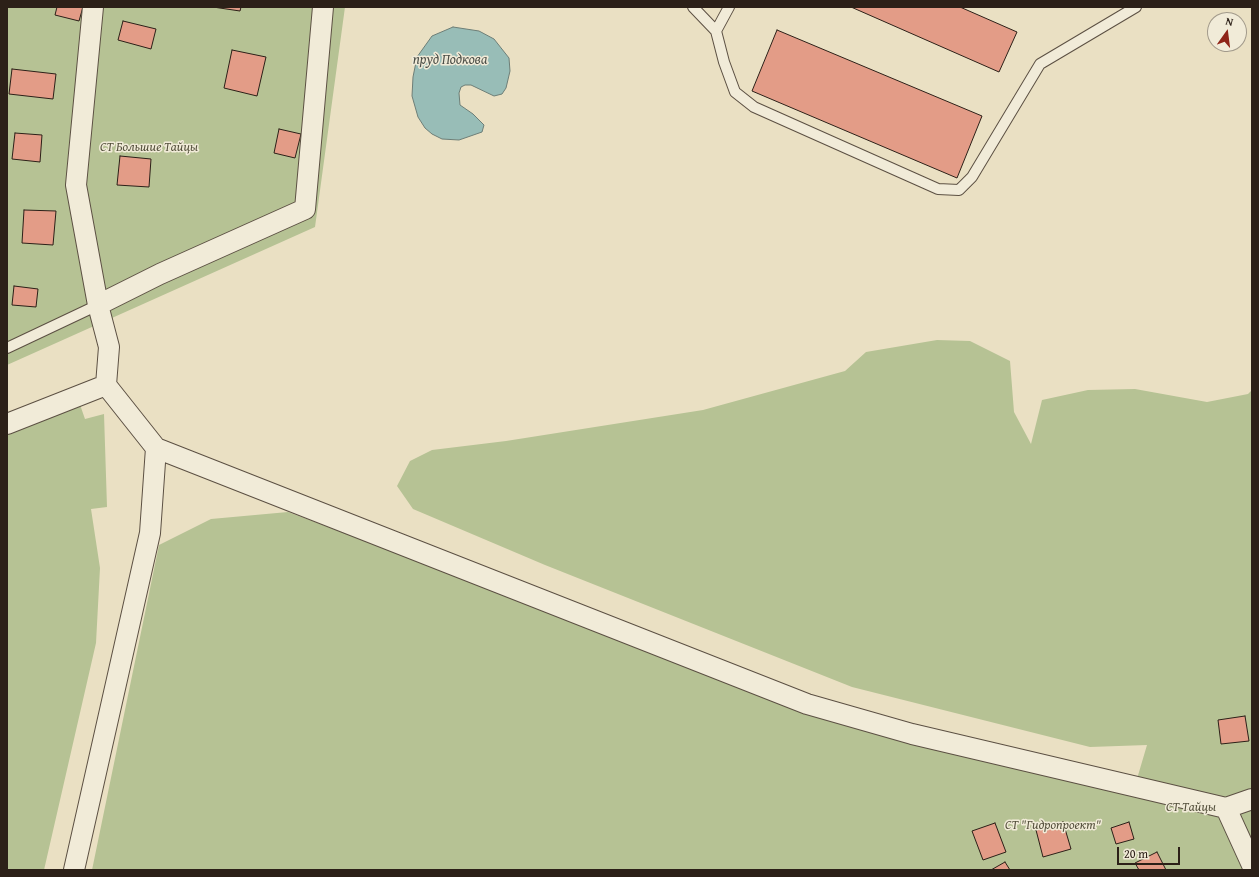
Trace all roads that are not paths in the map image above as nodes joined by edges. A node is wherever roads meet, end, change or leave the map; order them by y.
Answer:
1 (93, 7) edge
2 (323, 7) edge
3 (693, 7) edge
4 (729, 7) edge
5 (1136, 7) edge
6 (716, 31) junction
7 (98, 305) junction
8 (7, 348) edge
9 (106, 385) junction
10 (7, 424) edge
11 (156, 448) junction
12 (1252, 799) edge
13 (1226, 808) junction
14 (1252, 864) edge
15 (74, 870) edge

1 - 7 street
2 - 7 street
3 - 6 lane
4 - 6 lane
5 - 6 lane
7 - 8 lane
7 - 9 street
9 - 10 street
9 - 11 street
11 - 13 street
11 - 15 street
12 - 13 street
13 - 14 street

